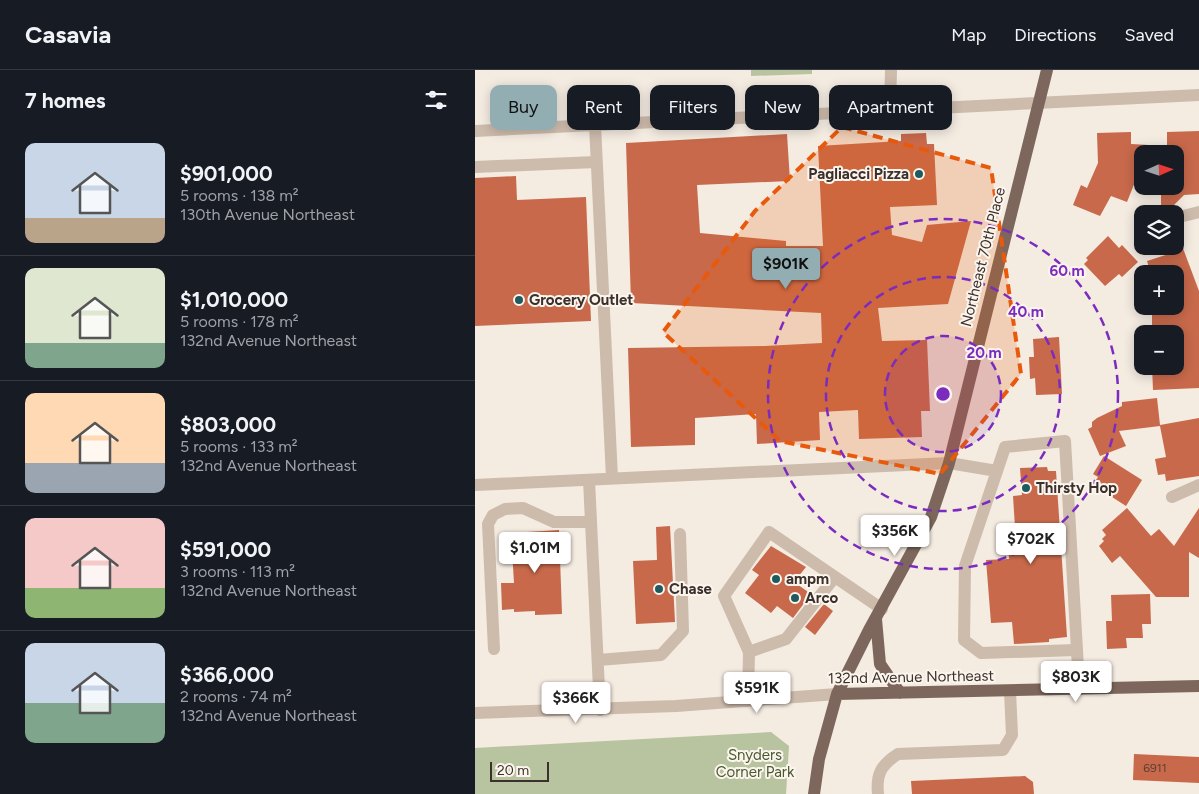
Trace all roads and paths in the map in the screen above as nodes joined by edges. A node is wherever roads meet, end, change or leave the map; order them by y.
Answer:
1 (1047, 70) edge
2 (891, 71) edge
3 (891, 85) edge
4 (1199, 95) edge
5 (1039, 102) junction
6 (952, 107) edge
7 (829, 114) edge
8 (640, 123) edge
9 (567, 126) edge
10 (595, 130) edge
11 (475, 131) edge
12 (597, 162) junction
13 (475, 167) edge
14 (1199, 212) edge
15 (1184, 216) edge
16 (949, 463) junction
17 (997, 471) junction
18 (612, 478) junction
19 (589, 480) junction
20 (475, 485) edge
21 (1199, 485) edge
22 (1172, 497) dead end
23 (591, 522) junction
24 (680, 534) dead end
25 (834, 578) junction
26 (879, 614) junction
27 (494, 649) dead end
28 (1077, 650) junction
29 (749, 652) junction
30 (598, 660) junction
31 (1199, 686) edge
32 (1079, 689) junction
33 (1010, 691) junction
34 (900, 693) junction
35 (837, 694) junction
36 (747, 701) junction
37 (600, 710) junction
38 (475, 713) edge
39 (814, 794) edge
40 (878, 794) edge

1 - 5 main road, Northeast 70th Place
2 - 3 street
4 - 5 street
5 - 6 street
5 - 16 main road, Northeast 70th Place
7 - 8 street
9 - 11 street
10 - 12 street
12 - 13 street
12 - 18 street
14 - 15 street
16 - 17 street
16 - 18 street
16 - 26 main road, Northeast 70th Place
17 - 28 street
17 - 28 street
18 - 19 street
19 - 20 street
19 - 23 street
21 - 22 street
23 - 27 street
23 - 30 street
24 - 30 street
25 - 26 street
25 - 29 street
25 - 29 street
26 - 34 main road
26 - 35 main road, Northeast 70th Place
28 - 32 street
29 - 36 street
30 - 37 street
31 - 32 main road, 132nd Avenue Northeast
32 - 33 main road, 132nd Avenue Northeast
33 - 34 main road, 132nd Avenue Northeast
33 - 40 street
34 - 35 main road, 132nd Avenue Northeast
35 - 36 street, 132nd Avenue Northeast
35 - 39 main road, Northeast 70th Place
36 - 37 street, 132nd Avenue Northeast
37 - 38 street, 132nd Avenue Northeast

